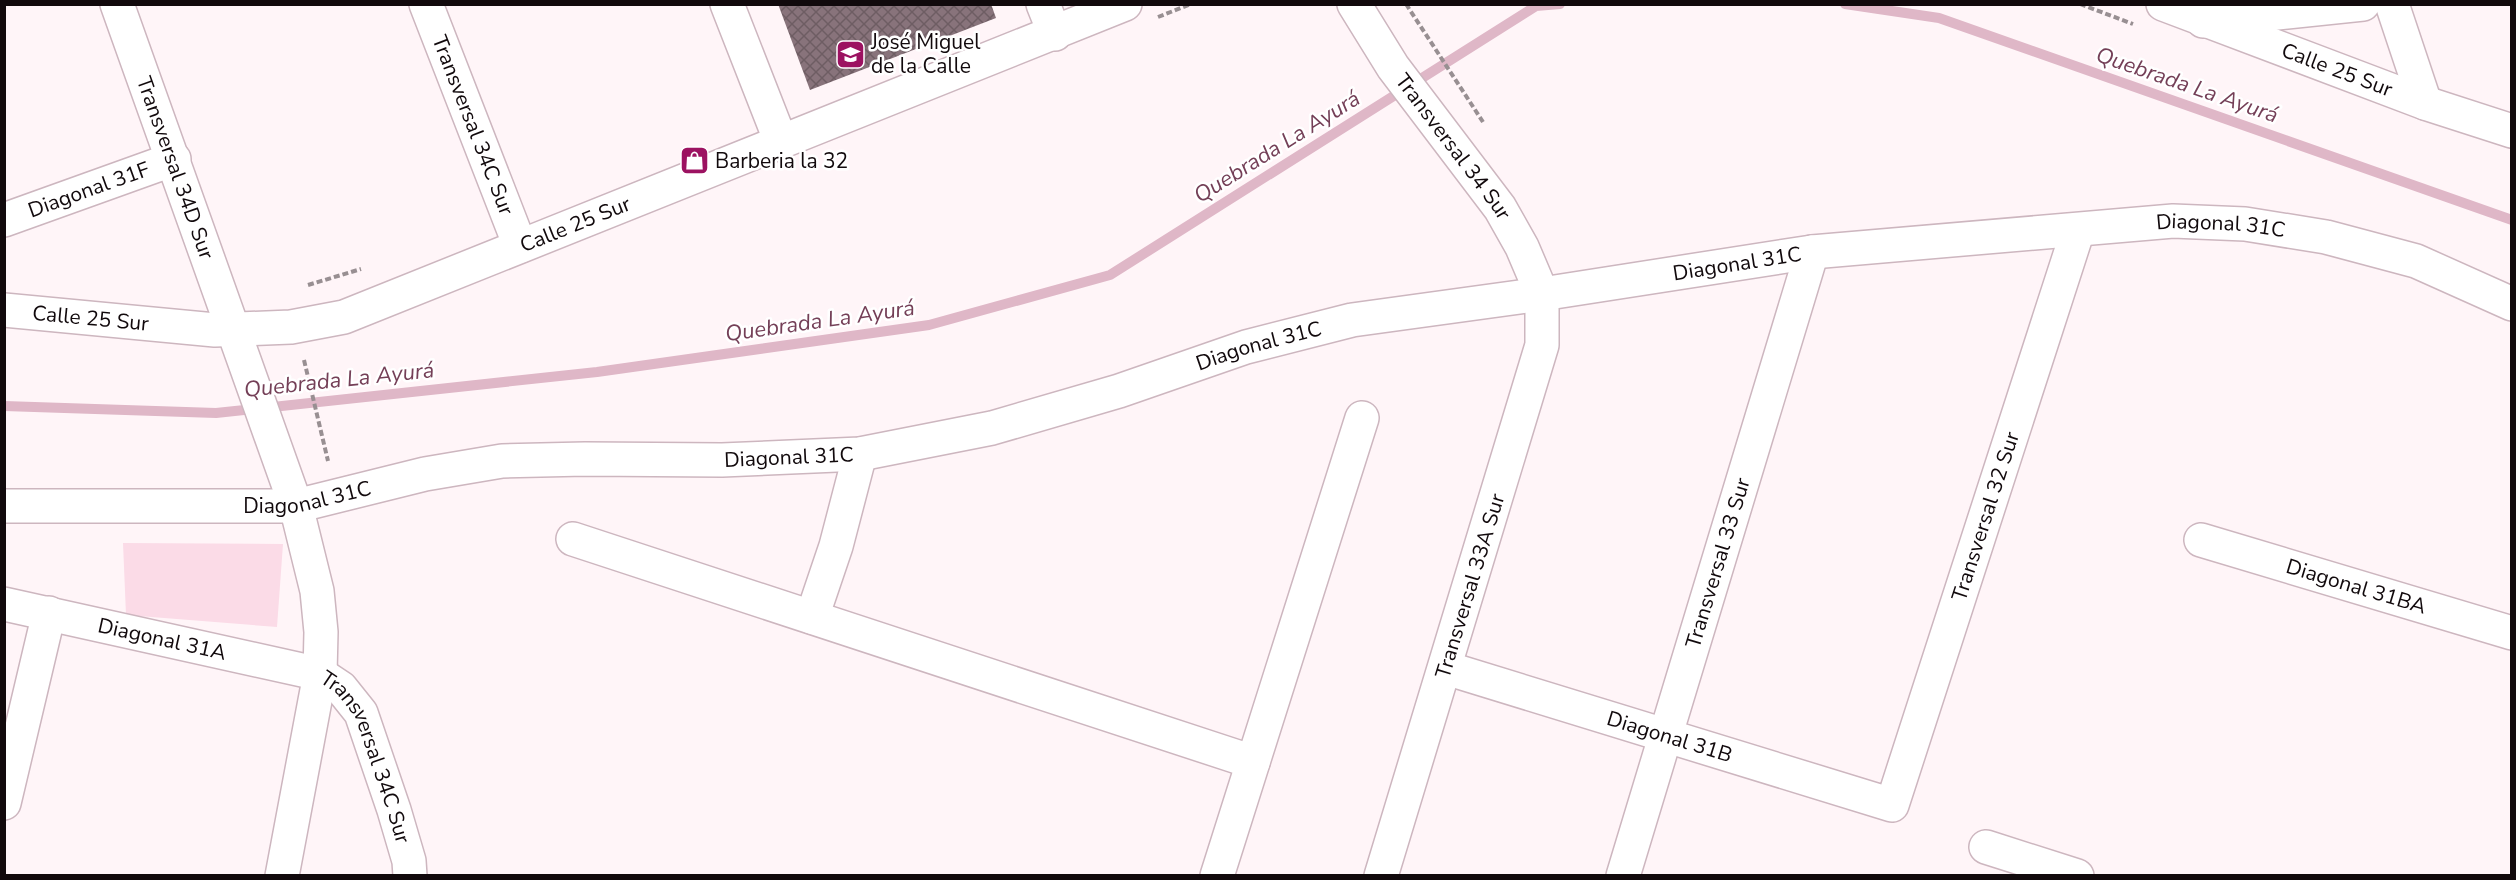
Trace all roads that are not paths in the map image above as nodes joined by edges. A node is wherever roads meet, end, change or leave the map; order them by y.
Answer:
1 (117, 4) edge
2 (426, 4) edge
3 (727, 4) edge
4 (1125, 4) edge
5 (1354, 4) edge
6 (2163, 4) edge
7 (2363, 4) edge
8 (2392, 4) edge
9 (1049, 19) edge
10 (2203, 21) junction
11 (2425, 103) junction
12 (2511, 131) edge
13 (781, 142) junction
14 (174, 159) junction
15 (4, 220) edge
16 (2078, 230) junction
17 (520, 246) junction
18 (1812, 252) junction
19 (1542, 294) junction
20 (2511, 304) edge
21 (4, 310) edge
22 (234, 330) junction
23 (1362, 418) dead end
24 (860, 454) junction
25 (4, 506) edge
26 (296, 506) junction
27 (573, 539) dead end
28 (2201, 540) dead end
29 (4, 604) edge
30 (49, 613) junction
31 (812, 617) junction
32 (2511, 633) edge
33 (1446, 668) junction
34 (320, 674) junction
35 (1666, 734) junction
36 (1253, 762) junction
37 (4, 802) edge
38 (1892, 805) joint
39 (1986, 847) dead end
40 (282, 876) edge
41 (410, 876) edge
42 (1217, 876) edge
43 (1381, 876) edge
44 (1623, 876) edge
45 (2077, 876) edge

1 - 14 street, Transversal 34D Sur
2 - 17 street, Transversal 34C Sur
3 - 13 street
4 - 9 street, Calle 25 Sur
5 - 19 street, Transversal 34 Sur
6 - 10 street, Calle 25 Sur
7 - 10 street
8 - 11 street
9 - 13 street, Calle 25 Sur
10 - 11 street, Calle 25 Sur
11 - 12 street, Calle 25 Sur
13 - 17 street, Calle 25 Sur
14 - 15 street, Diagonal 31F
14 - 22 street, Transversal 34D Sur
16 - 18 street, Diagonal 31C
16 - 20 street, Diagonal 31C
16 - 38 street, Transversal 32 Sur
17 - 22 street, Calle 25 Sur
18 - 19 street, Diagonal 31C
18 - 35 street, Transversal 33 Sur
19 - 24 street, Diagonal 31C
19 - 33 street, Transversal 33A Sur
21 - 22 street, Calle 25 Sur
22 - 26 street, Transversal 34C Sur
23 - 36 street
24 - 26 street, Diagonal 31C
24 - 31 street
25 - 26 street, Diagonal 31C
26 - 34 street, Transversal 34C Sur
27 - 31 street
28 - 32 street, Diagonal 31BA
29 - 30 street, Diagonal 31A
30 - 34 street, Diagonal 31A
30 - 37 street
31 - 36 street
33 - 35 street, Diagonal 31B
33 - 43 street, Transversal 33A Sur
34 - 40 street
34 - 41 street, Transversal 34C Sur
35 - 38 street, Diagonal 31B
35 - 44 street, Transversal 33 Sur
36 - 42 street
39 - 45 street

